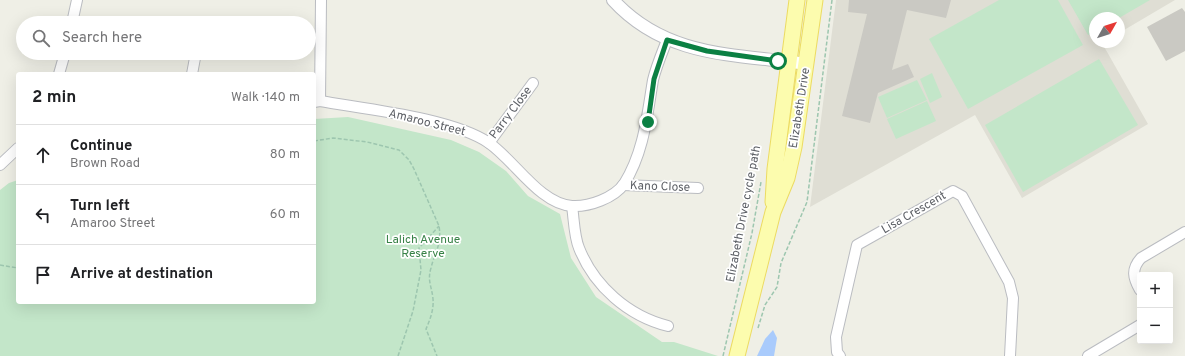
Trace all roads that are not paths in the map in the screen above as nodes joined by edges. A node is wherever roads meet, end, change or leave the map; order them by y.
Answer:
1 (77, 0) edge
2 (321, 0) edge
3 (613, 0) edge
4 (797, 0) edge
5 (815, 0) edge
6 (74, 16) edge
7 (667, 40) junction
8 (63, 60) edge
9 (194, 60) edge
10 (789, 62) junction
11 (807, 64) junction
12 (60, 72) edge
13 (192, 72) edge
14 (533, 83) dead end
15 (317, 102) edge
16 (489, 143) junction
17 (16, 150) edge
18 (0, 166) edge
19 (623, 185) junction
20 (698, 188) dead end
21 (572, 206) junction
22 (773, 212) junction
23 (1185, 232) edge
24 (1137, 284) edge
25 (668, 326) dead end
26 (1137, 327) edge
27 (737, 356) edge
28 (840, 356) edge
29 (1010, 356) edge
30 (1088, 356) edge

1 - 6 street
2 - 15 street
3 - 7 street
4 - 10 main road, Elizabeth Drive
5 - 11 main road, Elizabeth Drive
7 - 10 street
7 - 19 street, Amaroo Street
8 - 12 street
9 - 13 street
10 - 11 street
10 - 22 main road, Elizabeth Drive
11 - 22 main road, Elizabeth Drive
14 - 16 street, Parry Close
15 - 16 street, Amaroo Street
16 - 21 street, Amaroo Street
17 - 18 street
19 - 20 street, Kano Close
19 - 21 street, Amaroo Street
21 - 25 street
22 - 27 main road, Elizabeth Drive
23 - 24 street
26 - 30 street
28 - 29 street, Lisa Crescent

